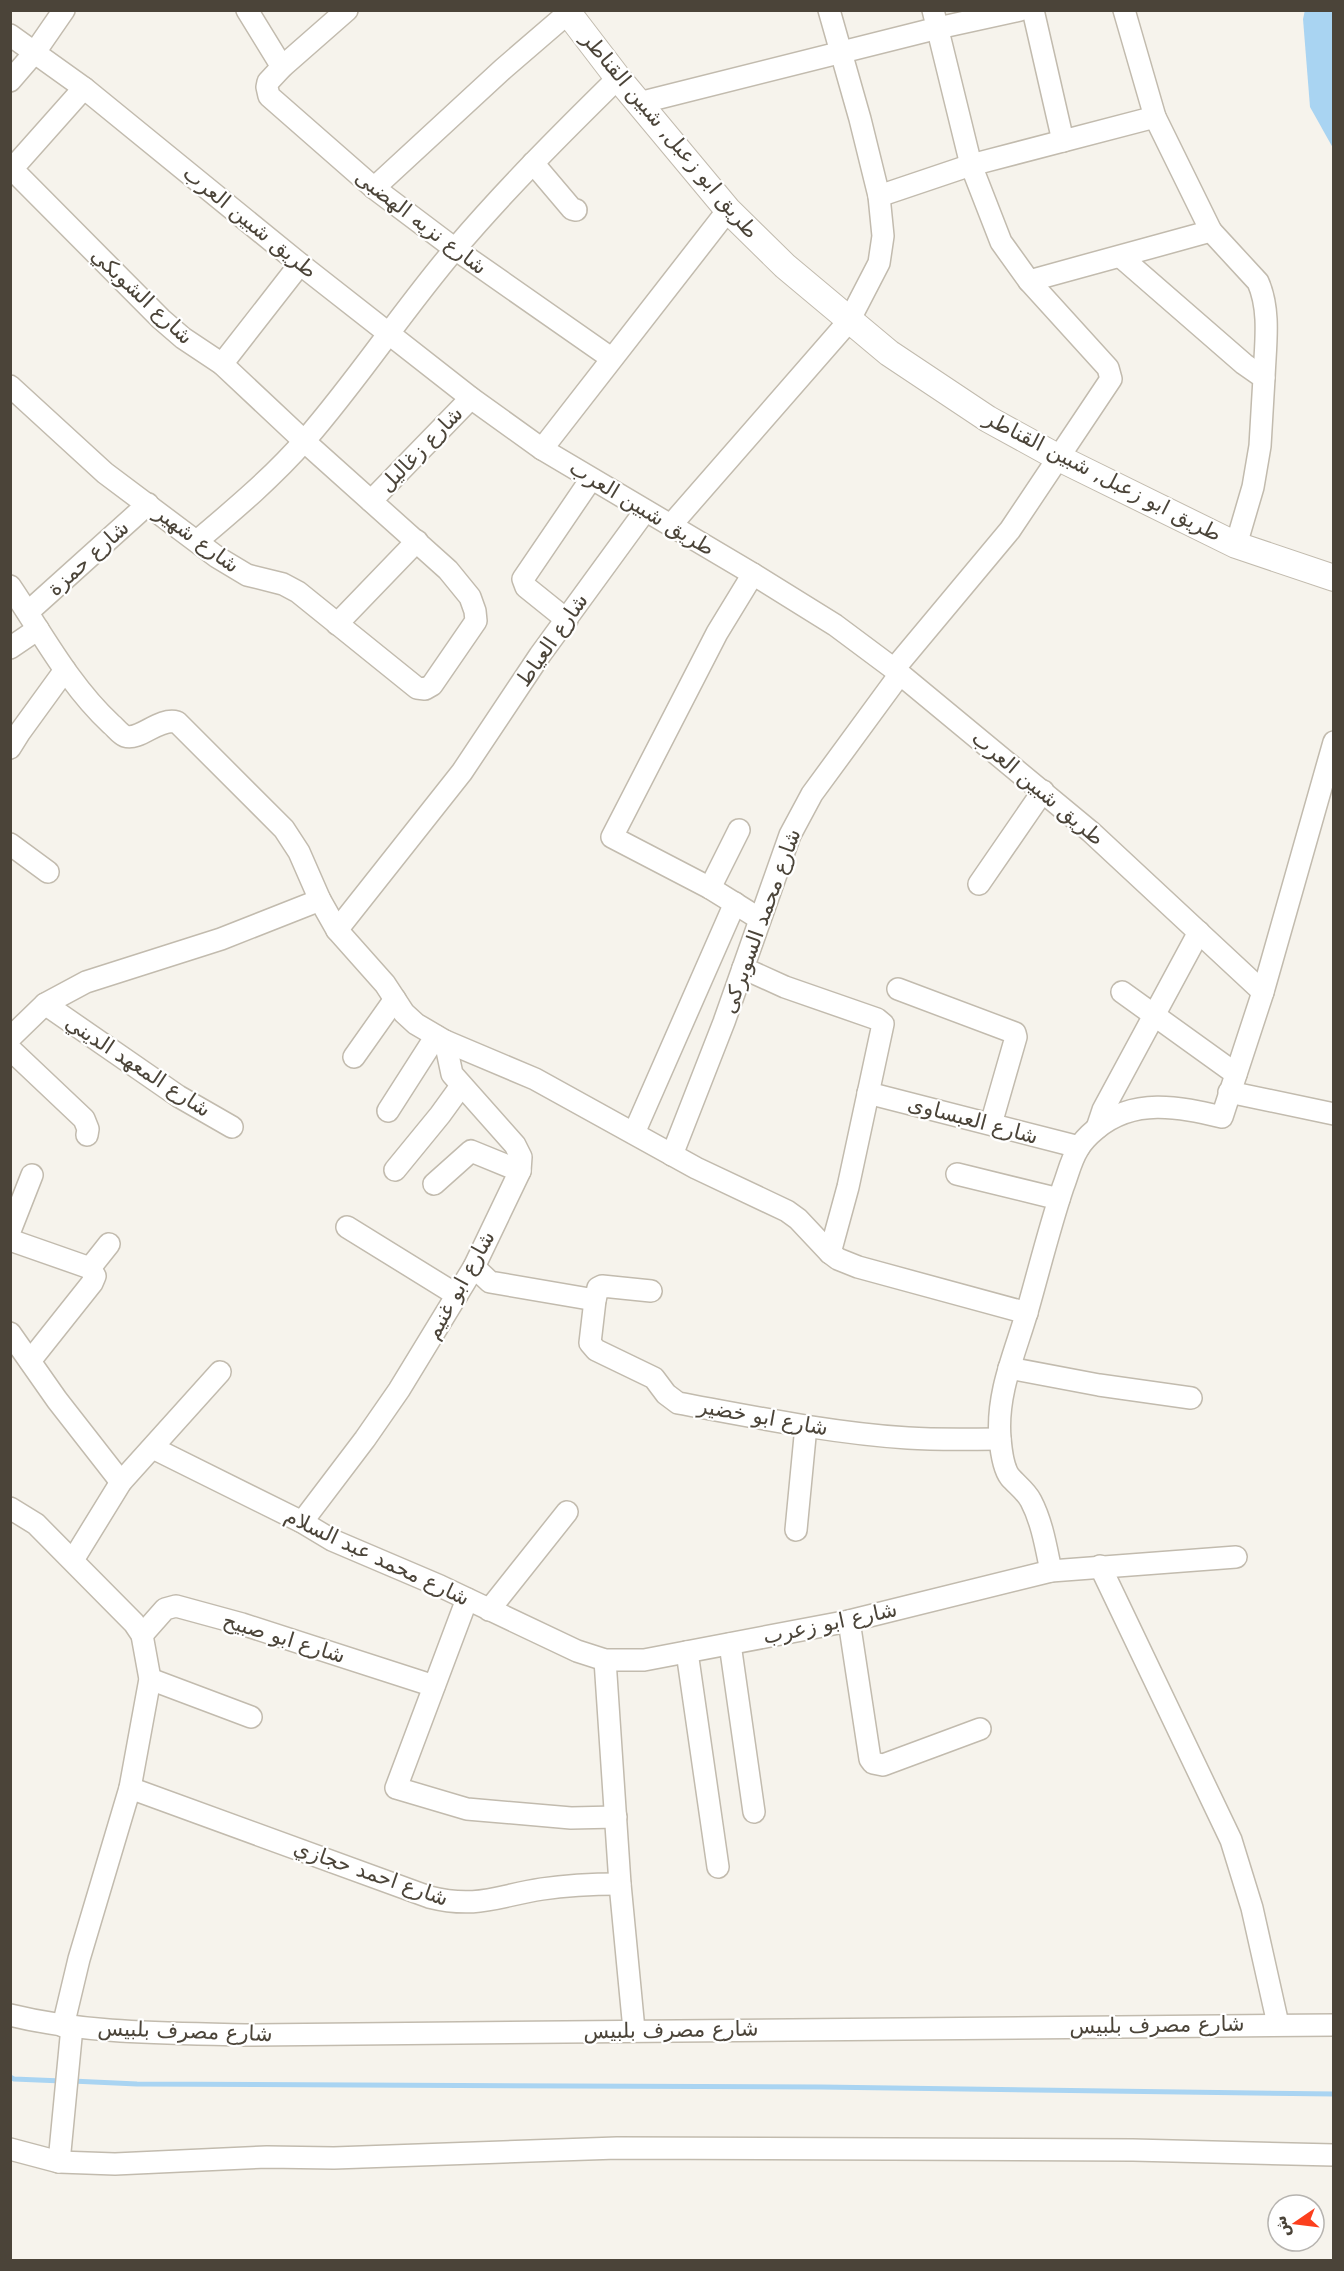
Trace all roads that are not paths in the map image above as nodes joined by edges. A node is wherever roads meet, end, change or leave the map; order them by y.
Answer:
1 (64, 10) edge
2 (247, 10) edge
3 (346, 10) edge
4 (829, 10) edge
5 (1020, 10) edge
6 (1033, 10) edge
7 (1124, 10) edge
8 (567, 12) edge
9 (935, 19) edge
10 (10, 36) edge
11 (35, 51) junction
12 (842, 53) junction
13 (282, 67) junction
14 (618, 78) junction
15 (10, 81) edge
16 (84, 88) junction
17 (639, 103) junction
18 (1155, 117) junction
19 (1064, 141) junction
20 (533, 163) junction
21 (971, 165) junction
22 (374, 188) junction
23 (879, 196) junction
24 (576, 210) dead end
25 (728, 210) junction
26 (1211, 231) junction
27 (455, 249) junction
28 (1121, 257) junction
29 (300, 264) junction
30 (1029, 281) junction
31 (849, 321) junction
32 (388, 333) junction
33 (610, 358) junction
34 (222, 364) junction
35 (1264, 378) junction
36 (10, 386) edge
37 (471, 398) junction
38 (304, 441) junction
39 (542, 449) junction
40 (1059, 458) junction
41 (591, 479) junction
42 (371, 501) junction
43 (148, 504) junction
44 (645, 511) junction
45 (671, 525) junction
46 (197, 541) junction
47 (417, 541) junction
48 (1236, 544) junction
49 (753, 574) junction
50 (1334, 578) edge
51 (10, 586) edge
52 (33, 620) junction
53 (567, 620) junction
54 (337, 624) junction
55 (10, 648) edge
56 (65, 670) junction
57 (897, 671) junction
58 (425, 689) joint
59 (1334, 742) edge
60 (10, 748) edge
61 (1043, 791) junction
62 (739, 830) dead end
63 (10, 844) edge
64 (48, 872) dead end
65 (979, 884) dead end
66 (710, 888) junction
67 (320, 900) junction
68 (735, 903) junction
69 (760, 919) junction
70 (337, 930) junction
71 (1199, 932) junction
72 (743, 968) junction
73 (898, 989) dead end
74 (1122, 992) dead end
75 (1263, 992) junction
76 (395, 999) junction
77 (45, 1004) junction
78 (1153, 1014) junction
79 (12, 1038) edge
80 (441, 1039) junction
81 (354, 1057) dead end
82 (1232, 1083) junction
83 (461, 1086) junction
84 (868, 1092) junction
85 (388, 1111) dead end
86 (1334, 1114) edge
87 (992, 1124) junction
88 (232, 1126) dead end
89 (1097, 1128) junction
90 (634, 1133) junction
91 (87, 1135) dead end
92 (1078, 1147) junction
93 (672, 1155) junction
94 (395, 1170) dead end
95 (520, 1171) junction
96 (957, 1174) dead end
97 (32, 1175) dead end
98 (434, 1184) dead end
99 (1059, 1199) junction
100 (347, 1227) dead end
101 (10, 1231) edge
102 (10, 1240) edge
103 (109, 1244) dead end
104 (830, 1253) junction
105 (474, 1267) junction
106 (90, 1269) junction
107 (651, 1291) dead end
108 (597, 1293) junction
109 (457, 1295) junction
110 (1027, 1313) junction
111 (10, 1333) edge
112 (30, 1361) junction
113 (1009, 1368) junction
114 (220, 1372) dead end
115 (1191, 1398) dead end
116 (807, 1426) junction
117 (1000, 1439) junction
118 (153, 1448) junction
119 (121, 1482) junction
120 (10, 1508) edge
121 (567, 1512) dead end
122 (302, 1522) junction
123 (796, 1530) dead end
124 (1236, 1557) dead end
125 (73, 1560) junction
126 (1100, 1566) junction
127 (1051, 1571) junction
128 (468, 1599) junction
129 (489, 1610) junction
130 (849, 1621) junction
131 (142, 1635) junction
132 (730, 1644) junction
133 (687, 1652) junction
134 (605, 1660) junction
135 (150, 1679) junction
136 (434, 1686) junction
137 (251, 1717) dead end
138 (980, 1729) dead end
139 (130, 1788) junction
140 (754, 1812) dead end
141 (616, 1817) junction
142 (718, 1867) dead end
143 (621, 1884) junction
144 (10, 2015) edge
145 (1278, 2024) junction
146 (1334, 2025) edge
147 (67, 2027) junction
148 (634, 2030) junction
149 (10, 2149) edge
150 (60, 2152) junction
151 (1334, 2155) edge

1 - 11 street
2 - 13 street
3 - 13 street, شارع نزيه الهضبى
4 - 12 street
5 - 9 street
6 - 19 street
7 - 18 street
8 - 14 street, طريق ابو زعبل, شبين القناطر
8 - 22 street
9 - 12 street
9 - 21 street
10 - 11 street, طريق شبين العرب
11 - 15 street
11 - 16 street, طريق شبين العرب
12 - 17 street
12 - 23 street
13 - 22 street, شارع نزيه الهضبى
14 - 17 street, طريق ابو زعبل, شبين القناطر
14 - 20 street
16 - 29 street, طريق شبين العرب
16 - 34 street, شارع الشوبكي
17 - 25 street, طريق ابو زعبل, شبين القناطر
18 - 19 street
18 - 26 street
19 - 21 street
20 - 24 street
20 - 27 street
21 - 23 street
21 - 30 street
22 - 27 street, شارع نزيه الهضبى
23 - 31 street
25 - 31 street, طريق ابو زعبل, شبين القناطر
25 - 33 street
26 - 28 street
26 - 35 street
27 - 32 street
27 - 33 street, شارع نزيه الهضبى
28 - 30 street
28 - 35 street
29 - 32 street, طريق شبين العرب
29 - 34 street
30 - 40 street, شارع محمد السوبركى
31 - 40 street, طريق ابو زعبل, شبين القناطر
31 - 45 street
32 - 37 street, طريق شبين العرب
32 - 38 street
33 - 39 street
34 - 38 street, شارع الشوبكي
35 - 48 street
36 - 43 street, شارع شهير
37 - 39 street, طريق شبين العرب
37 - 42 street, شارع زغاليل
38 - 42 street, شارع الشوبكي
38 - 46 street
39 - 41 street, طريق شبين العرب
40 - 48 street, طريق ابو زعبل, شبين القناطر
40 - 57 street, شارع محمد السوبركى
41 - 44 street, طريق شبين العرب
41 - 53 street
42 - 47 street, شارع الشوبكي
43 - 46 street, شارع شهير
43 - 52 street, شارع حمزة
44 - 45 street, طريق شبين العرب
44 - 53 street, شارع العياط
45 - 49 street, طريق شبين العرب
46 - 54 street, شارع شهير
47 - 54 street
47 - 58 street, شارع الشوبكي
48 - 50 street, طريق ابو زعبل, شبين القناطر
49 - 57 street, طريق شبين العرب
49 - 66 street
51 - 52 street
52 - 55 street, شارع حمزة
52 - 56 street
53 - 70 street, شارع العياط
54 - 58 street, شارع شهير
56 - 60 street
56 - 67 street
57 - 61 street, طريق شبين العرب
57 - 69 street, شارع محمد السوبركى
59 - 75 street
61 - 65 street
61 - 71 street, طريق شبين العرب
62 - 66 street
63 - 64 street
66 - 68 street
67 - 70 street
67 - 77 street
68 - 69 street
68 - 90 street
69 - 72 street, شارع محمد السوبركى
70 - 76 street
71 - 75 street, طريق شبين العرب
71 - 78 street
72 - 84 street
72 - 93 street, شارع محمد السوبركى
73 - 87 street
74 - 78 street
75 - 82 street
76 - 80 street
76 - 81 street
77 - 79 street
77 - 88 street, شارع المعهد الديني
78 - 82 street
78 - 89 street
79 - 91 street
80 - 83 street
80 - 85 street
80 - 90 street
82 - 86 street
82 - 89 street
83 - 94 street
83 - 95 street
84 - 87 street, شارع العبساوى
84 - 104 street
87 - 92 street, شارع العبساوى
89 - 92 street
90 - 93 street
92 - 99 street
93 - 104 street
95 - 98 street
95 - 105 street, شارع ابو غنيم
96 - 99 street
97 - 101 street
99 - 110 street
100 - 109 street
102 - 106 street
103 - 106 street
104 - 110 street
105 - 108 street
105 - 109 street, شارع ابو غنيم
106 - 112 street
107 - 108 street
108 - 116 street, شارع ابو خضير
109 - 122 street, شارع ابو غنيم
110 - 113 street
111 - 112 street
112 - 119 street
113 - 115 street
113 - 117 street
114 - 118 street
116 - 117 street, شارع ابو خضير
116 - 123 street
117 - 127 street
118 - 119 street
118 - 122 street, شارع محمد عبد السلام
119 - 125 street
120 - 125 street
121 - 129 street
122 - 128 street, شارع محمد عبد السلام
124 - 126 street, شارع ابو زعرب
125 - 131 street
126 - 127 street, شارع ابو زعرب
126 - 145 street
127 - 130 street, شارع ابو زعرب
128 - 129 street, شارع محمد عبد السلام
128 - 136 street
129 - 134 street, شارع محمد عبد السلام
130 - 132 street, شارع ابو زعرب
130 - 138 street
131 - 135 street
131 - 136 street, شارع ابو صبيح
132 - 133 street, شارع ابو زعرب
132 - 140 street
133 - 134 street, شارع ابو زعرب
133 - 142 street
134 - 141 street
135 - 137 street
135 - 139 street
136 - 141 street
139 - 143 street, شارع احمد حجازي
139 - 147 street
141 - 143 street
143 - 148 street
144 - 147 street, شارع مصرف بلبيس
145 - 146 street, شارع مصرف بلبيس
145 - 148 street, شارع مصرف بلبيس
147 - 148 street, شارع مصرف بلبيس
147 - 150 street
149 - 150 street
150 - 151 street

